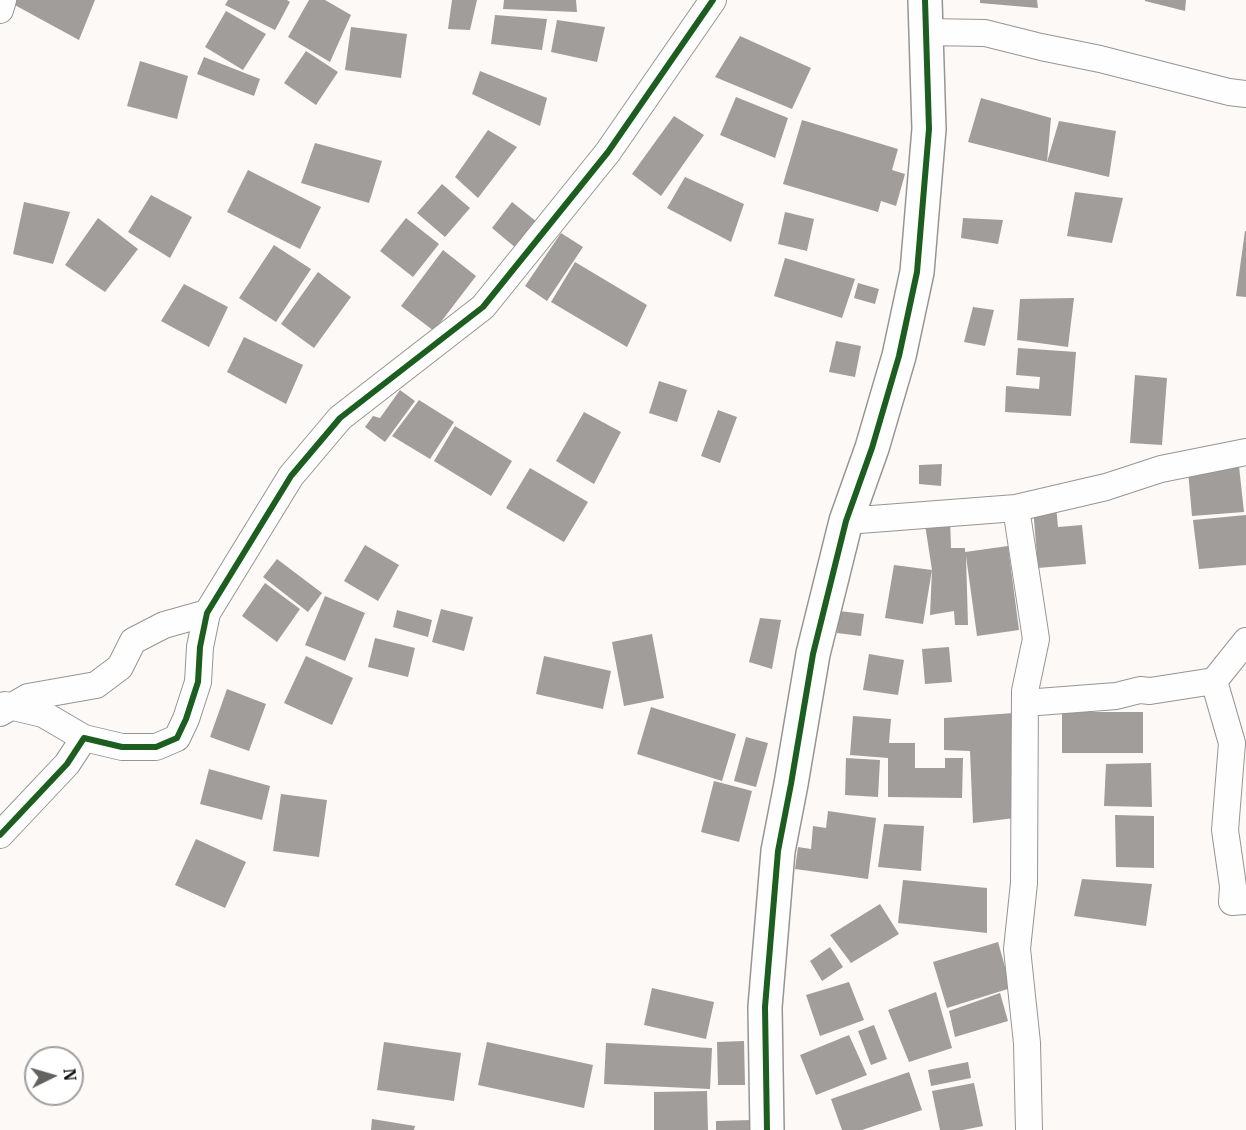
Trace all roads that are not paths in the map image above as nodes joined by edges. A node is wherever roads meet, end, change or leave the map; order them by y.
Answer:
1 (3, 0) edge
2 (713, 0) edge
3 (925, 0) edge
4 (0, 10) edge
5 (926, 32) junction
6 (1246, 94) edge
7 (1246, 452) edge
8 (1016, 508) junction
9 (846, 521) junction
10 (207, 613) junction
11 (1246, 641) edge
12 (1214, 681) junction
13 (1025, 703) junction
14 (4, 708) edge
15 (84, 738) junction
16 (0, 835) edge
17 (1246, 902) edge
18 (767, 1130) edge
19 (1029, 1130) edge

1 - 4 street
2 - 10 street
3 - 5 street
5 - 6 street
5 - 9 street
7 - 8 street
8 - 9 street
8 - 13 street
9 - 18 street
10 - 14 street
10 - 15 street
11 - 12 street
12 - 13 street
12 - 17 street
13 - 19 street
14 - 15 street
15 - 16 street

